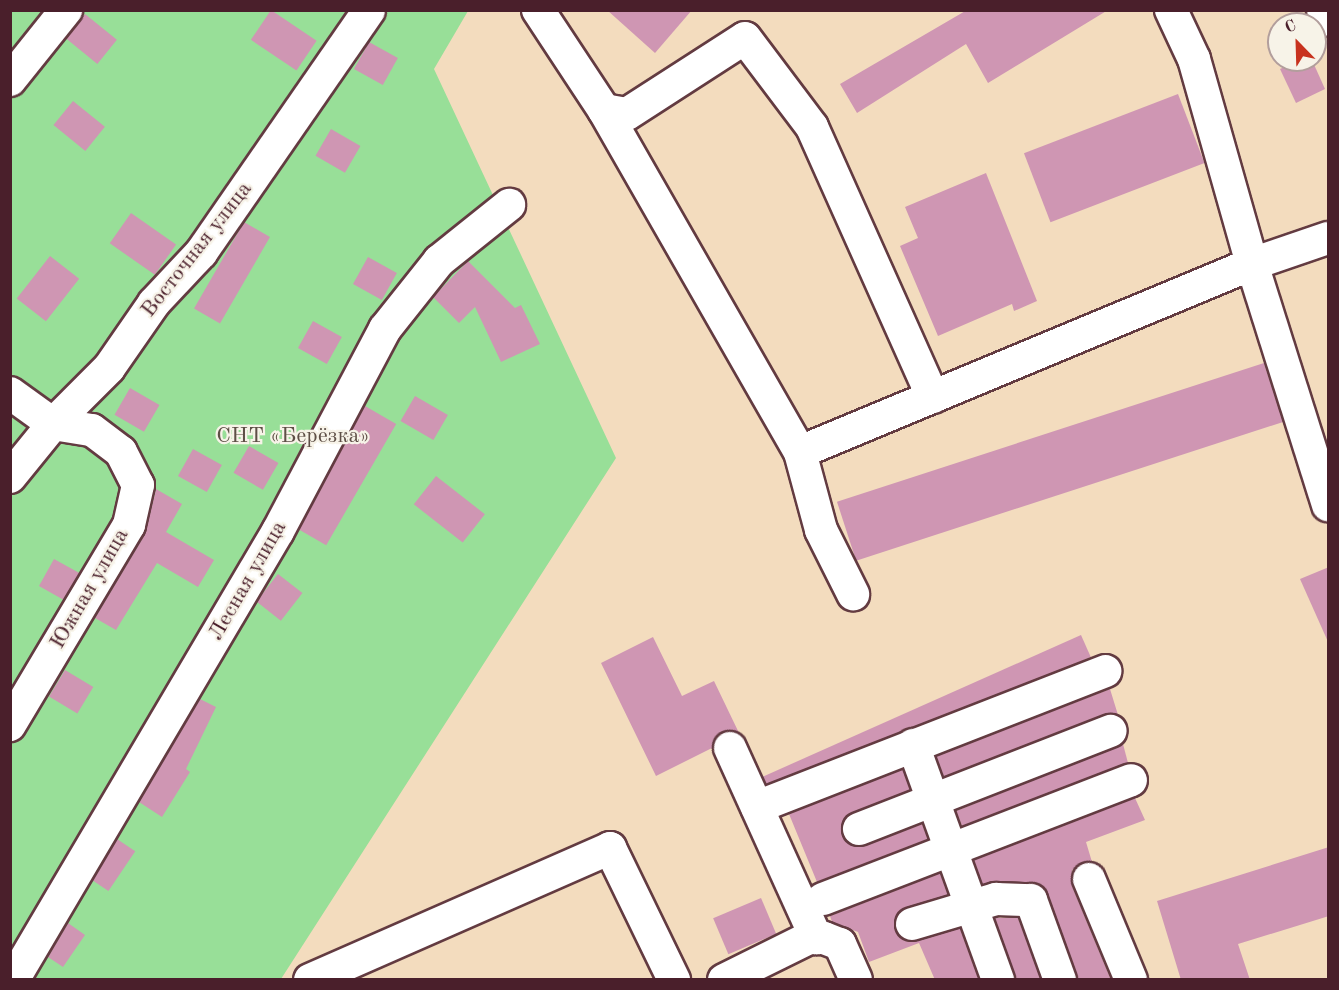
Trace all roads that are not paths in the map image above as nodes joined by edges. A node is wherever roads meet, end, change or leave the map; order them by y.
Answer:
1 (66, 10) edge
2 (369, 10) edge
3 (538, 10) edge
4 (1171, 10) edge
5 (1323, 10) edge
6 (1329, 20) edge
7 (10, 80) edge
8 (604, 110) junction
9 (509, 205) dead end
10 (1329, 238) edge
11 (1252, 264) junction
12 (10, 393) edge
13 (933, 397) junction
14 (53, 424) junction
15 (800, 452) junction
16 (10, 477) edge
17 (1329, 505) edge
18 (854, 594) dead end
19 (1105, 671) dead end
20 (10, 725) edge
21 (1111, 731) dead end
22 (913, 745) junction
23 (730, 748) dead end
24 (1131, 780) dead end
25 (934, 798) junction
26 (757, 807) junction
27 (859, 829) dead end
28 (952, 851) junction
29 (1089, 879) dead end
30 (823, 899) dead end
31 (969, 906) junction
32 (912, 924) dead end
33 (816, 938) junction
34 (13, 980) edge
35 (310, 980) edge
36 (674, 980) edge
37 (724, 980) edge
38 (856, 980) edge
39 (998, 980) edge
40 (1060, 980) edge
41 (1131, 980) edge

1 - 7 lane
2 - 14 lane, Восточная улица
3 - 8 lane
4 - 11 lane
5 - 6 lane
8 - 13 lane
8 - 15 lane
9 - 34 lane, Лесная улица
10 - 11 lane
11 - 13 lane
11 - 17 lane
12 - 14 lane
13 - 15 lane
14 - 16 lane, Восточная улица
14 - 20 lane, Южная улица
15 - 18 lane
19 - 22 lane
21 - 25 lane
22 - 25 lane
22 - 26 lane
23 - 26 lane
24 - 28 lane
25 - 27 lane
25 - 28 lane
26 - 33 lane
28 - 30 lane
28 - 31 lane
29 - 41 lane
31 - 32 lane
31 - 39 lane
31 - 40 lane
33 - 37 lane
33 - 38 lane
35 - 36 lane

